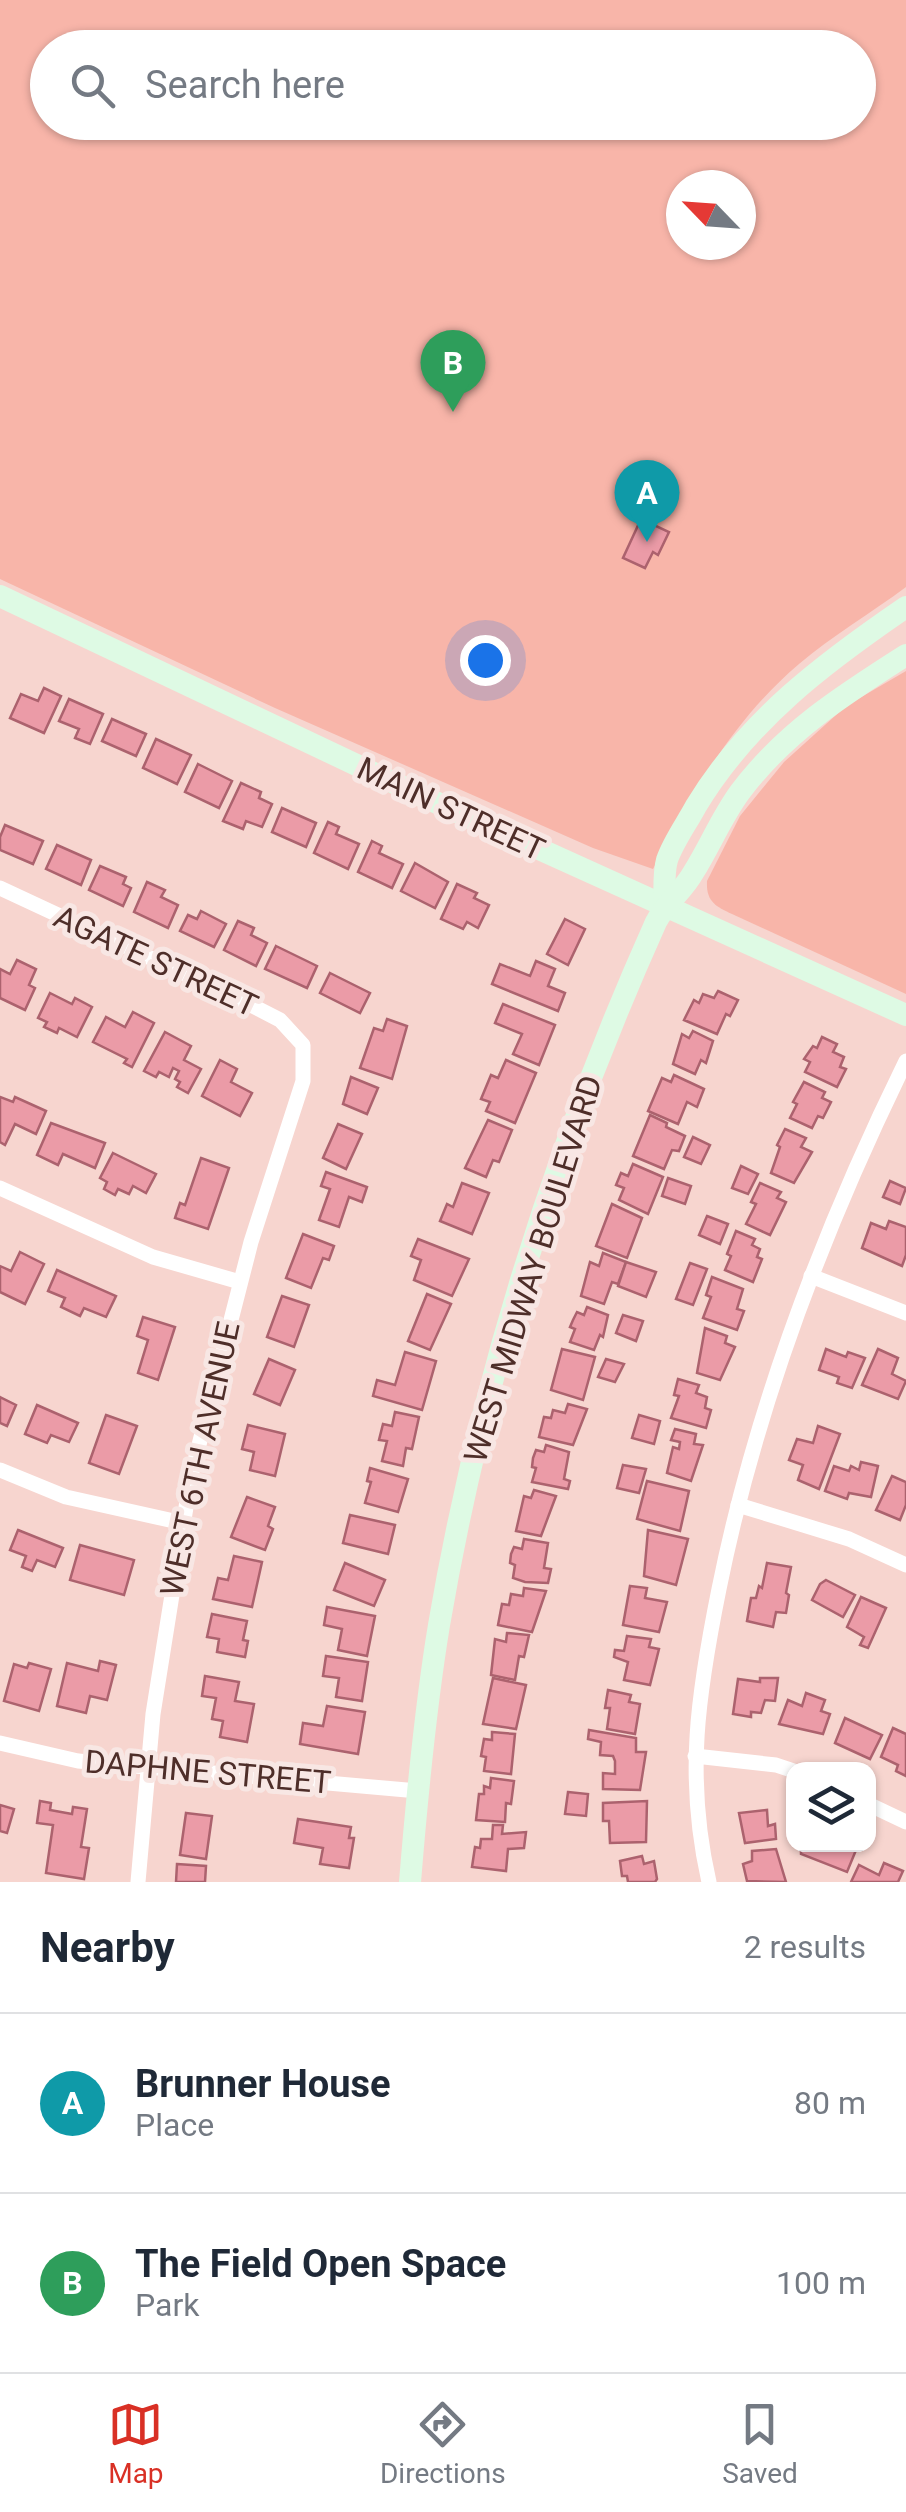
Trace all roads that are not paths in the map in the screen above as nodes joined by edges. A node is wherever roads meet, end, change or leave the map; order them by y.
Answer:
1 (0, 596) edge
2 (906, 607) edge
3 (906, 654) edge
4 (0, 888) edge
5 (664, 906) junction
6 (906, 1015) edge
7 (304, 1044) joint
8 (906, 1061) edge
9 (0, 1188) edge
10 (810, 1276) junction
11 (240, 1282) junction
12 (906, 1313) edge
13 (0, 1470) edge
14 (738, 1505) junction
15 (183, 1523) junction
16 (906, 1565) edge
17 (0, 1744) edge
18 (695, 1756) junction
19 (148, 1767) junction
20 (786, 1769) edge
21 (418, 1791) junction
22 (876, 1808) edge
23 (906, 1822) edge
24 (138, 1882) edge
25 (410, 1882) edge
26 (709, 1882) edge

1 - 5 main road, MAIN STREET
2 - 5 main road
3 - 5 main road
4 - 7 street, AGATE STREET
5 - 6 main road, MAIN STREET
5 - 21 main road, WEST MIDWAY BOULEVARD
7 - 11 street, WEST 6TH AVENUE
8 - 10 street
9 - 11 street
10 - 12 street
10 - 14 street
11 - 15 street, WEST 6TH AVENUE
13 - 15 street
14 - 16 street
14 - 18 street
15 - 19 street, WEST 6TH AVENUE
17 - 19 street, DAPHNE STREET
18 - 20 street
18 - 26 street
19 - 21 street, DAPHNE STREET
19 - 24 street, WEST 6TH AVENUE
21 - 25 main road, WEST MIDWAY BOULEVARD
22 - 23 street

